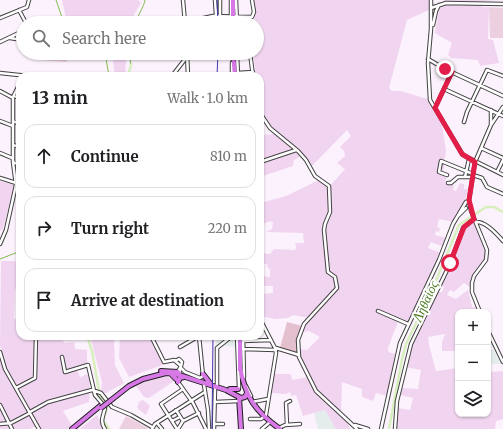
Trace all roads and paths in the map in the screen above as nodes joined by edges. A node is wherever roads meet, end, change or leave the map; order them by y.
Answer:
1 (28, 0) edge
2 (183, 0) edge
3 (215, 0) edge
4 (220, 0) edge
5 (233, 0) edge
6 (252, 0) edge
7 (431, 0) edge
8 (503, 4) edge
9 (440, 5) junction
10 (431, 8) junction
11 (19, 10) junction
12 (216, 15) junction
13 (22, 16) edge
14 (184, 16) edge
15 (212, 16) edge
16 (220, 16) junction
17 (234, 16) joint
18 (251, 16) edge
19 (0, 18) edge
20 (432, 29) junction
21 (16, 34) edge
22 (9, 38) junction
23 (16, 39) edge
24 (0, 42) edge
25 (428, 59) junction
26 (185, 60) edge
27 (187, 60) edge
28 (234, 60) edge
29 (251, 60) edge
30 (428, 63) junction
31 (434, 63) junction
32 (175, 72) edge
33 (188, 72) edge
34 (235, 72) edge
35 (253, 72) edge
36 (452, 72) junction
37 (0, 73) edge
38 (16, 74) edge
39 (503, 76) edge
40 (480, 85) junction
41 (444, 89) junction
42 (16, 90) edge
43 (0, 91) edge
44 (13, 96) junction
45 (503, 96) edge
46 (16, 97) edge
47 (472, 101) junction
48 (503, 107) edge
49 (435, 108) junction
50 (491, 110) junction
51 (499, 114) junction
52 (503, 116) edge
53 (264, 119) edge
54 (0, 120) edge
55 (13, 122) junction
56 (464, 122) dead end
57 (16, 123) edge
58 (13, 126) junction
59 (491, 126) junction
60 (13, 145) junction
61 (16, 146) edge
62 (481, 148) junction
63 (296, 150) junction
64 (0, 153) edge
65 (469, 159) junction
66 (503, 159) edge
67 (13, 160) junction
68 (264, 161) edge
69 (16, 162) edge
70 (475, 162) junction
71 (466, 171) junction
72 (497, 172) junction
73 (447, 175) dead end
74 (473, 175) junction
75 (503, 175) edge
76 (465, 177) junction
77 (0, 179) edge
78 (16, 183) junction
79 (448, 183) dead end
80 (503, 194) edge
81 (469, 201) junction
82 (466, 207) junction
83 (475, 220) junction
84 (503, 241) edge
85 (0, 243) edge
86 (479, 309) edge
87 (378, 312) dead end
88 (408, 324) junction
89 (264, 327) edge
90 (491, 337) edge
91 (36, 340) edge
92 (153, 340) edge
93 (192, 340) edge
94 (199, 340) edge
95 (226, 340) edge
96 (240, 340) edge
97 (240, 340) edge
98 (271, 340) junction
99 (243, 341) joint
100 (180, 347) dead end
101 (243, 349) junction
102 (276, 349) junction
103 (0, 352) edge
104 (298, 356) junction
105 (62, 357) dead end
106 (503, 362) edge
107 (240, 368) junction
108 (178, 374) junction
109 (203, 374) junction
110 (243, 379) junction
111 (210, 383) junction
112 (204, 386) dead end
113 (216, 387) junction
114 (16, 388) junction
115 (239, 388) junction
116 (245, 388) junction
117 (183, 389) junction
118 (96, 391) junction
119 (205, 392) junction
120 (242, 397) junction
121 (268, 399) junction
122 (110, 400) junction
123 (191, 400) junction
124 (252, 401) junction
125 (290, 401) dead end
126 (215, 402) junction
127 (0, 405) edge
128 (101, 407) junction
129 (176, 410) junction
130 (30, 413) junction
131 (199, 413) junction
132 (265, 414) junction
133 (168, 415) junction
134 (180, 416) junction
135 (209, 418) junction
136 (250, 419) dead end
137 (202, 420) junction
138 (172, 421) junction
139 (183, 421) junction
140 (271, 422) junction
141 (157, 423) junction
142 (0, 424) edge
143 (9, 424) junction
144 (204, 424) junction
145 (214, 424) junction
146 (223, 424) dead end
147 (300, 424) dead end
148 (287, 425) junction
149 (354, 426) junction
150 (152, 427) edge
151 (12, 429) edge
152 (39, 429) edge
153 (72, 429) edge
154 (76, 429) edge
155 (105, 429) edge
156 (162, 429) edge
157 (178, 429) edge
158 (203, 429) edge
159 (207, 429) edge
160 (214, 429) edge
161 (241, 429) edge
162 (264, 429) edge
163 (280, 429) edge
164 (357, 429) edge
165 (368, 429) edge
166 (381, 429) edge
167 (396, 429) edge

1 - 11 street
2 - 14 street
3 - 12 street
4 - 16 street
5 - 17 main road
6 - 18 street
7 - 10 street
8 - 9 street
9 - 10 street
9 - 20 street
10 - 20 street
11 - 13 street
11 - 19 street
12 - 15 street
12 - 16 street
16 - 17 street
20 - 25 street
21 - 22 street
22 - 23 street
22 - 24 street
25 - 30 street
25 - 31 street
26 - 32 street
27 - 33 street
28 - 34 main road
29 - 35 street
30 - 31 street
30 - 49 street
31 - 36 street
36 - 40 street
36 - 41 street
37 - 38 street
39 - 40 street
40 - 45 street
40 - 47 street
41 - 47 street
41 - 49 street
42 - 44 street
43 - 44 street
44 - 46 street
44 - 55 street
47 - 50 street
47 - 56 street
48 - 51 street
49 - 65 street
50 - 51 street
50 - 59 street
51 - 52 street
51 - 59 street
53 - 63 street
54 - 58 street
55 - 57 street
55 - 58 street
58 - 60 street
59 - 62 street
60 - 61 street
60 - 67 street
62 - 66 street
62 - 70 street
63 - 68 street
63 - 104 street
64 - 67 street
65 - 70 street
65 - 71 street
66 - 72 street
67 - 69 street
67 - 78 street
70 - 72 street
70 - 74 street
71 - 73 street
71 - 74 street
71 - 76 street
72 - 75 street
74 - 76 street
74 - 80 street
74 - 81 street
76 - 79 street
77 - 78 street
78 - 85 street
81 - 82 street
81 - 82 street
82 - 83 street
82 - 88 street
83 - 84 street
83 - 86 street
83 - 167 street
87 - 88 street
88 - 166 street
89 - 98 street
90 - 106 street
91 - 114 street
92 - 108 street
93 - 100 street
94 - 109 street
95 - 113 street
96 - 107 main road
97 - 115 street
98 - 99 street
98 - 102 street
99 - 101 street
101 - 102 street
101 - 110 street
102 - 104 street
102 - 121 street
103 - 114 street
104 - 149 street
105 - 118 street
107 - 110 main road
107 - 115 main road
108 - 109 street
108 - 111 main road
108 - 117 street
108 - 120 main road
108 - 122 main road
108 - 122 main road
109 - 111 main road
110 - 116 main road
110 - 124 street
111 - 113 main road
112 - 119 street
113 - 115 main road
113 - 126 street
114 - 130 street
115 - 116 main road
115 - 120 main road
116 - 120 main road
117 - 123 street
117 - 133 street
118 - 130 street
118 - 150 street
118 - 155 street
119 - 123 street
119 - 135 street
120 - 124 main road
120 - 126 street
120 - 161 main road
121 - 124 street
121 - 132 street
122 - 128 main road, bridge
123 - 129 street
123 - 131 street
124 - 132 main road
125 - 148 street
126 - 145 street
127 - 143 street
128 - 153 main road
128 - 154 main road
129 - 133 street
129 - 134 street
130 - 143 street
130 - 152 street
131 - 137 street
131 - 139 street
132 - 136 street
132 - 140 main road
133 - 138 street
133 - 141 street
134 - 138 street
134 - 139 street
135 - 137 street
135 - 159 street
137 - 144 street
138 - 157 street
139 - 157 street
140 - 162 street
140 - 163 main road
141 - 150 street
141 - 156 street
142 - 143 street
143 - 151 street
144 - 158 street
144 - 159 street
145 - 146 street
145 - 160 street
147 - 148 street
148 - 163 street
149 - 164 street
149 - 165 street

